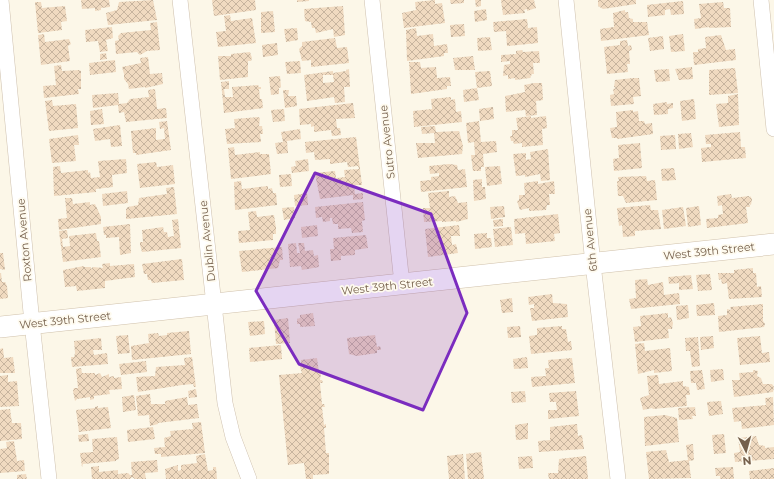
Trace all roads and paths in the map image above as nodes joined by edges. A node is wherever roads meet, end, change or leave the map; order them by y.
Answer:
1 (1, 0) edge
2 (180, 0) edge
3 (372, 0) edge
4 (566, 0) edge
5 (761, 0) edge
6 (774, 129) edge
7 (774, 244) edge
8 (593, 264) junction
9 (402, 284) junction
10 (214, 304) junction
11 (32, 323) junction
12 (0, 327) edge
13 (49, 479) edge
14 (249, 479) edge
15 (618, 479) edge

1 - 11 street, Roxton Avenue
2 - 10 street, Dublin Avenue
3 - 9 street, Sutro Avenue
4 - 8 street, 6th Avenue
5 - 6 street
7 - 8 street, West 39th Street
8 - 9 street, West 39th Street
8 - 15 street, 6th Avenue
9 - 10 street, West 39th Street
10 - 11 street, West 39th Street
10 - 14 street, Dublin Avenue
11 - 12 street, West 39th Street
11 - 13 street, Roxton Avenue

